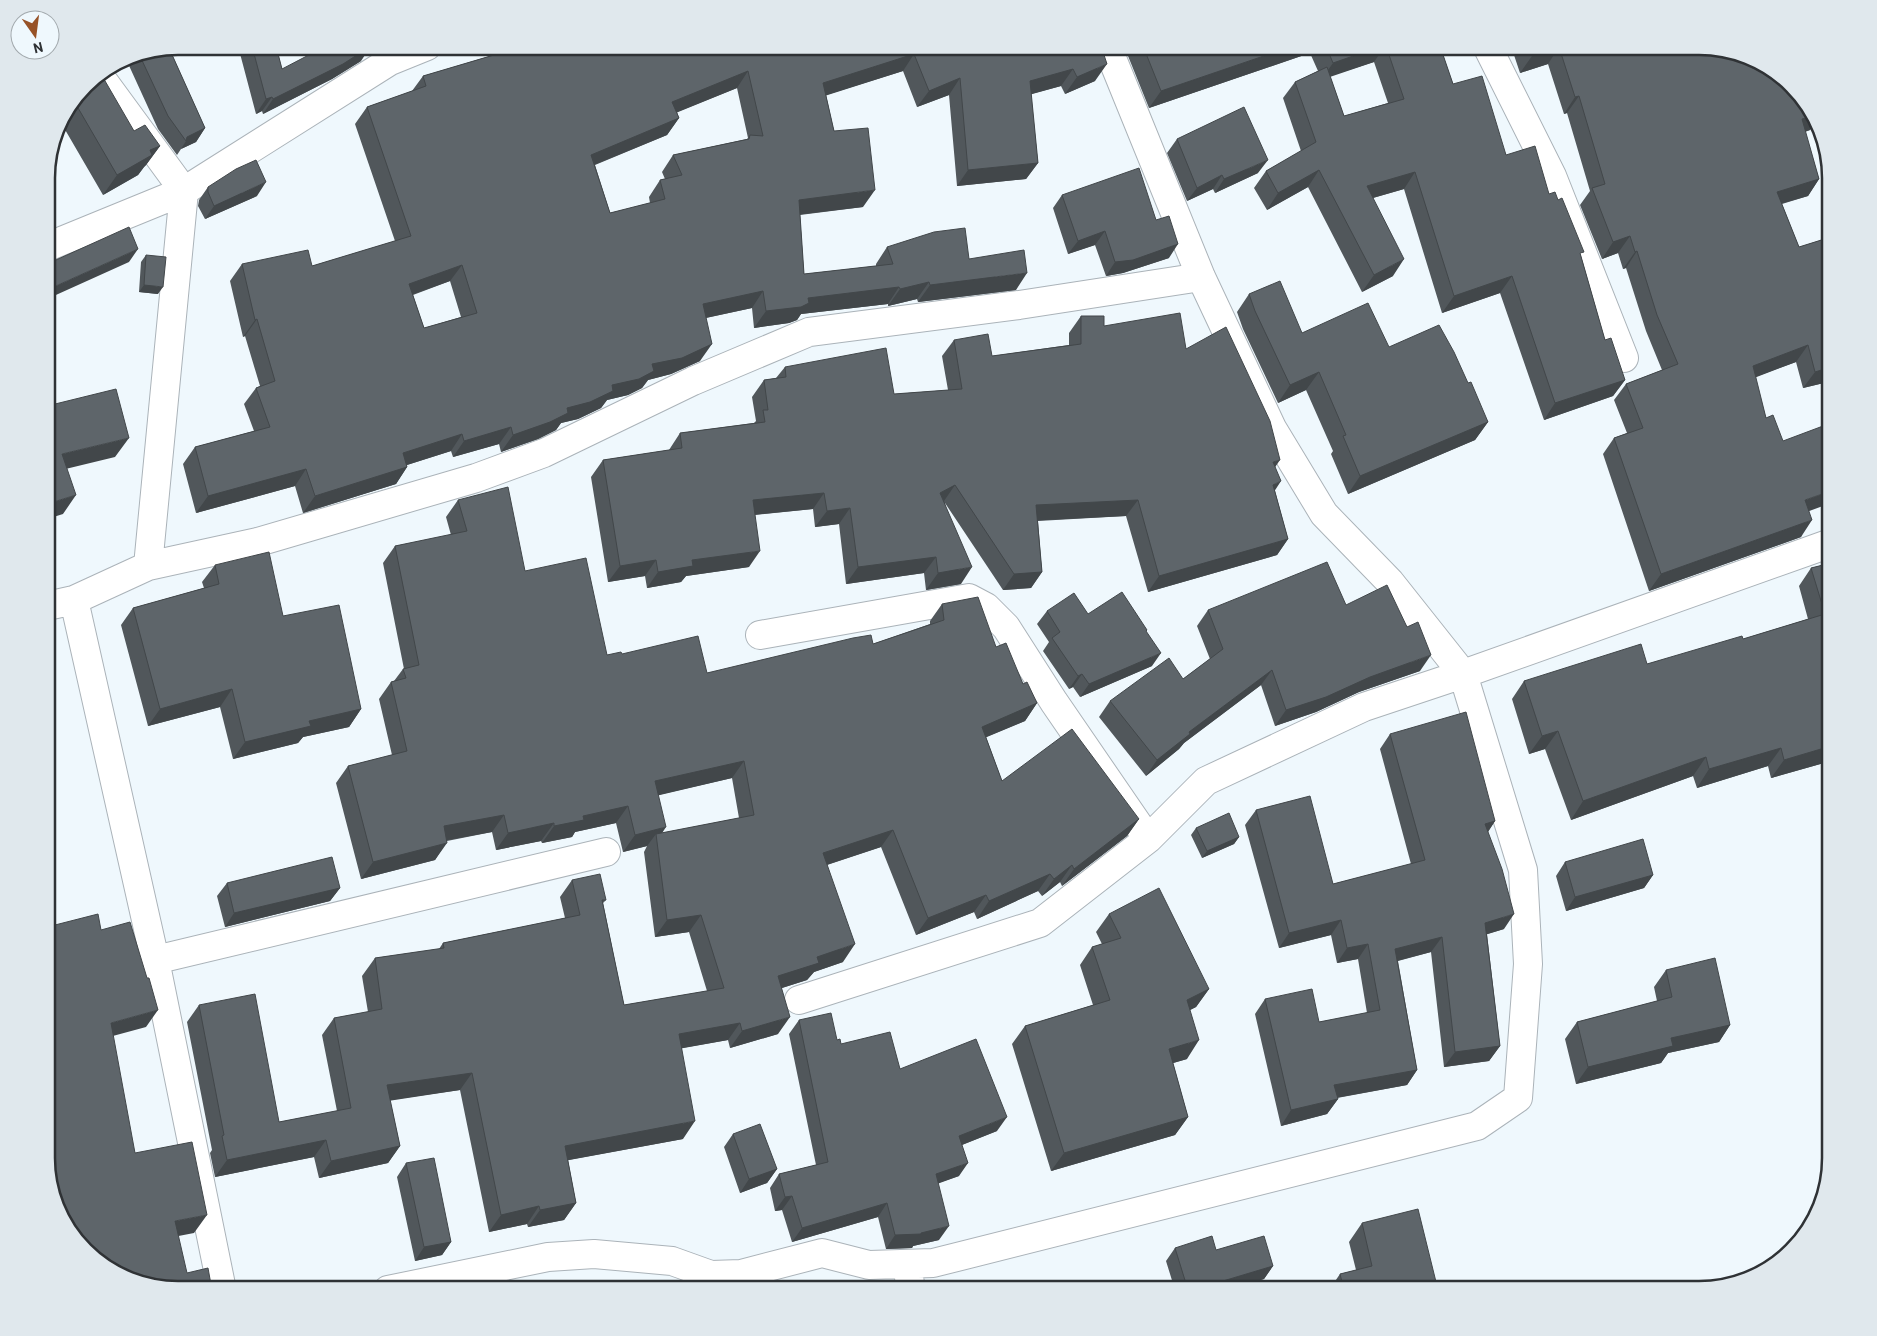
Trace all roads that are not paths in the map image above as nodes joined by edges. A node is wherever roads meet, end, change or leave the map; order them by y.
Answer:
1 (386, 55) edge
2 (1111, 55) edge
3 (1492, 55) edge
4 (103, 80) edge
5 (184, 191) junction
6 (55, 243) edge
7 (1200, 277) junction
8 (1624, 358) dead end
9 (1822, 546) edge
10 (148, 566) junction
11 (74, 600) junction
12 (55, 604) edge
13 (760, 635) dead end
14 (1463, 674) junction
15 (1148, 839) junction
16 (606, 852) dead end
17 (155, 960) junction
18 (799, 1000) dead end
19 (909, 1277) edge
20 (220, 1281) edge
21 (432, 1281) edge

1 - 5 street
2 - 7 street
3 - 8 street
4 - 5 street
5 - 6 street
5 - 10 street
7 - 10 street
7 - 14 street
9 - 14 street
10 - 11 street
11 - 12 street
11 - 17 street
13 - 15 street
14 - 15 street
14 - 19 street
15 - 18 street
16 - 17 street
17 - 20 street
19 - 21 street

